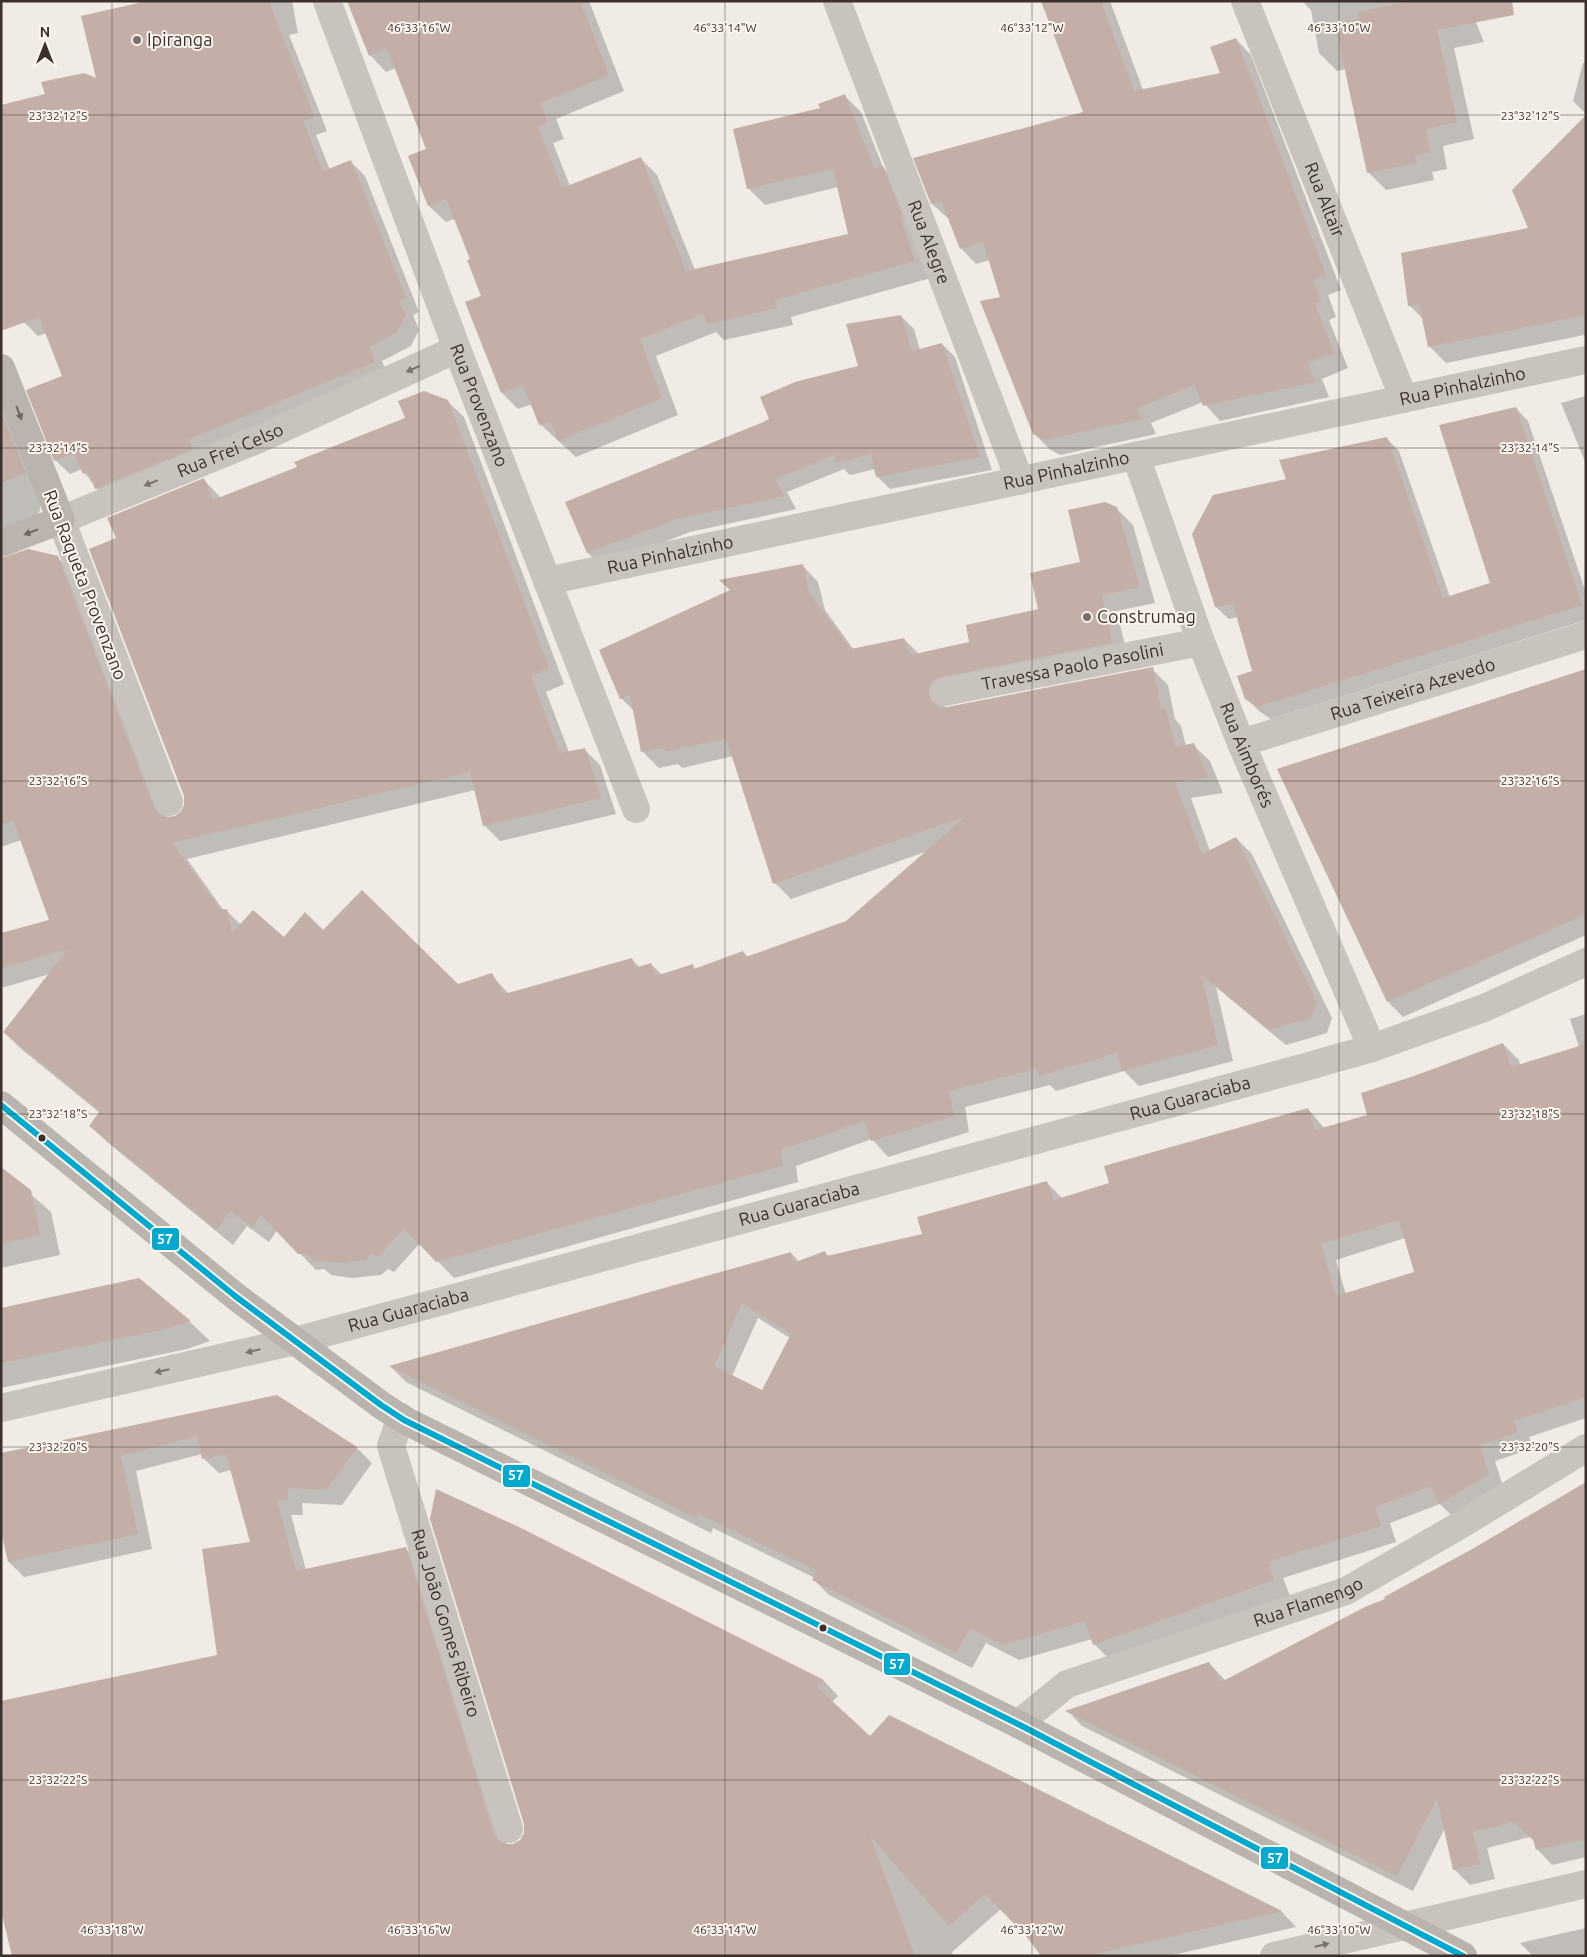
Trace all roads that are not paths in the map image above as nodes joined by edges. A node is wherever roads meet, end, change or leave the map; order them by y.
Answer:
1 (327, 1) edge
2 (837, 1) edge
3 (1246, 1) edge
4 (457, 349) junction
5 (1586, 360) edge
6 (1, 368) edge
7 (1404, 399) junction
8 (1136, 456) junction
9 (1020, 481) junction
10 (61, 520) junction
11 (1, 543) edge
12 (547, 581) junction
13 (1586, 635) edge
14 (1201, 642) junction
15 (944, 692) dead end
16 (1241, 743) junction
17 (169, 802) dead end
18 (636, 809) dead end
19 (1586, 962) edge
20 (1372, 1048) junction
21 (1, 1105) edge
22 (295, 1341) junction
23 (1, 1408) edge
24 (401, 1417) junction
25 (1586, 1448) edge
26 (1018, 1724) junction
27 (509, 1829) dead end
28 (1586, 1884) edge
29 (1406, 1926) junction
30 (1274, 1956) edge
31 (1463, 1956) edge

1 - 4 street, Rua Provenzano
2 - 9 street, Rua Alegre
3 - 7 street, Rua Altair
4 -> 10 street, Rua Frei Celso
4 - 12 street, Rua Provenzano
5 - 7 street, Rua Pinhalzinho
6 -> 10 main road, Rua Raqueta Provenzano
7 - 8 street, Rua Pinhalzinho
8 - 9 street, Rua Pinhalzinho
8 - 14 street, Rua Aimborés
9 - 12 street, Rua Pinhalzinho
10 -> 11 main road, Rua Frei Celso
10 - 17 street, Rua Raqueta Provenzano
12 - 18 street, Rua Provenzano
13 - 16 street, Rua Teixeira Azevedo
14 - 15 street, Travessa Paolo Pasolini
14 - 16 street, Rua Aimborés
16 - 20 street, Rua Aimborés
19 - 20 street, Rua Guaraciaba
20 - 22 street, Rua Guaraciaba
21 - 22 main road
22 -> 23 street, Rua Guaraciaba
22 - 24 main road
24 - 26 main road
24 - 27 street, Rua João Gomes Ribeiro
25 - 26 street, Rua Flamengo
26 - 29 main road
28 - 29 street
30 -> 29 street
29 - 31 main road

